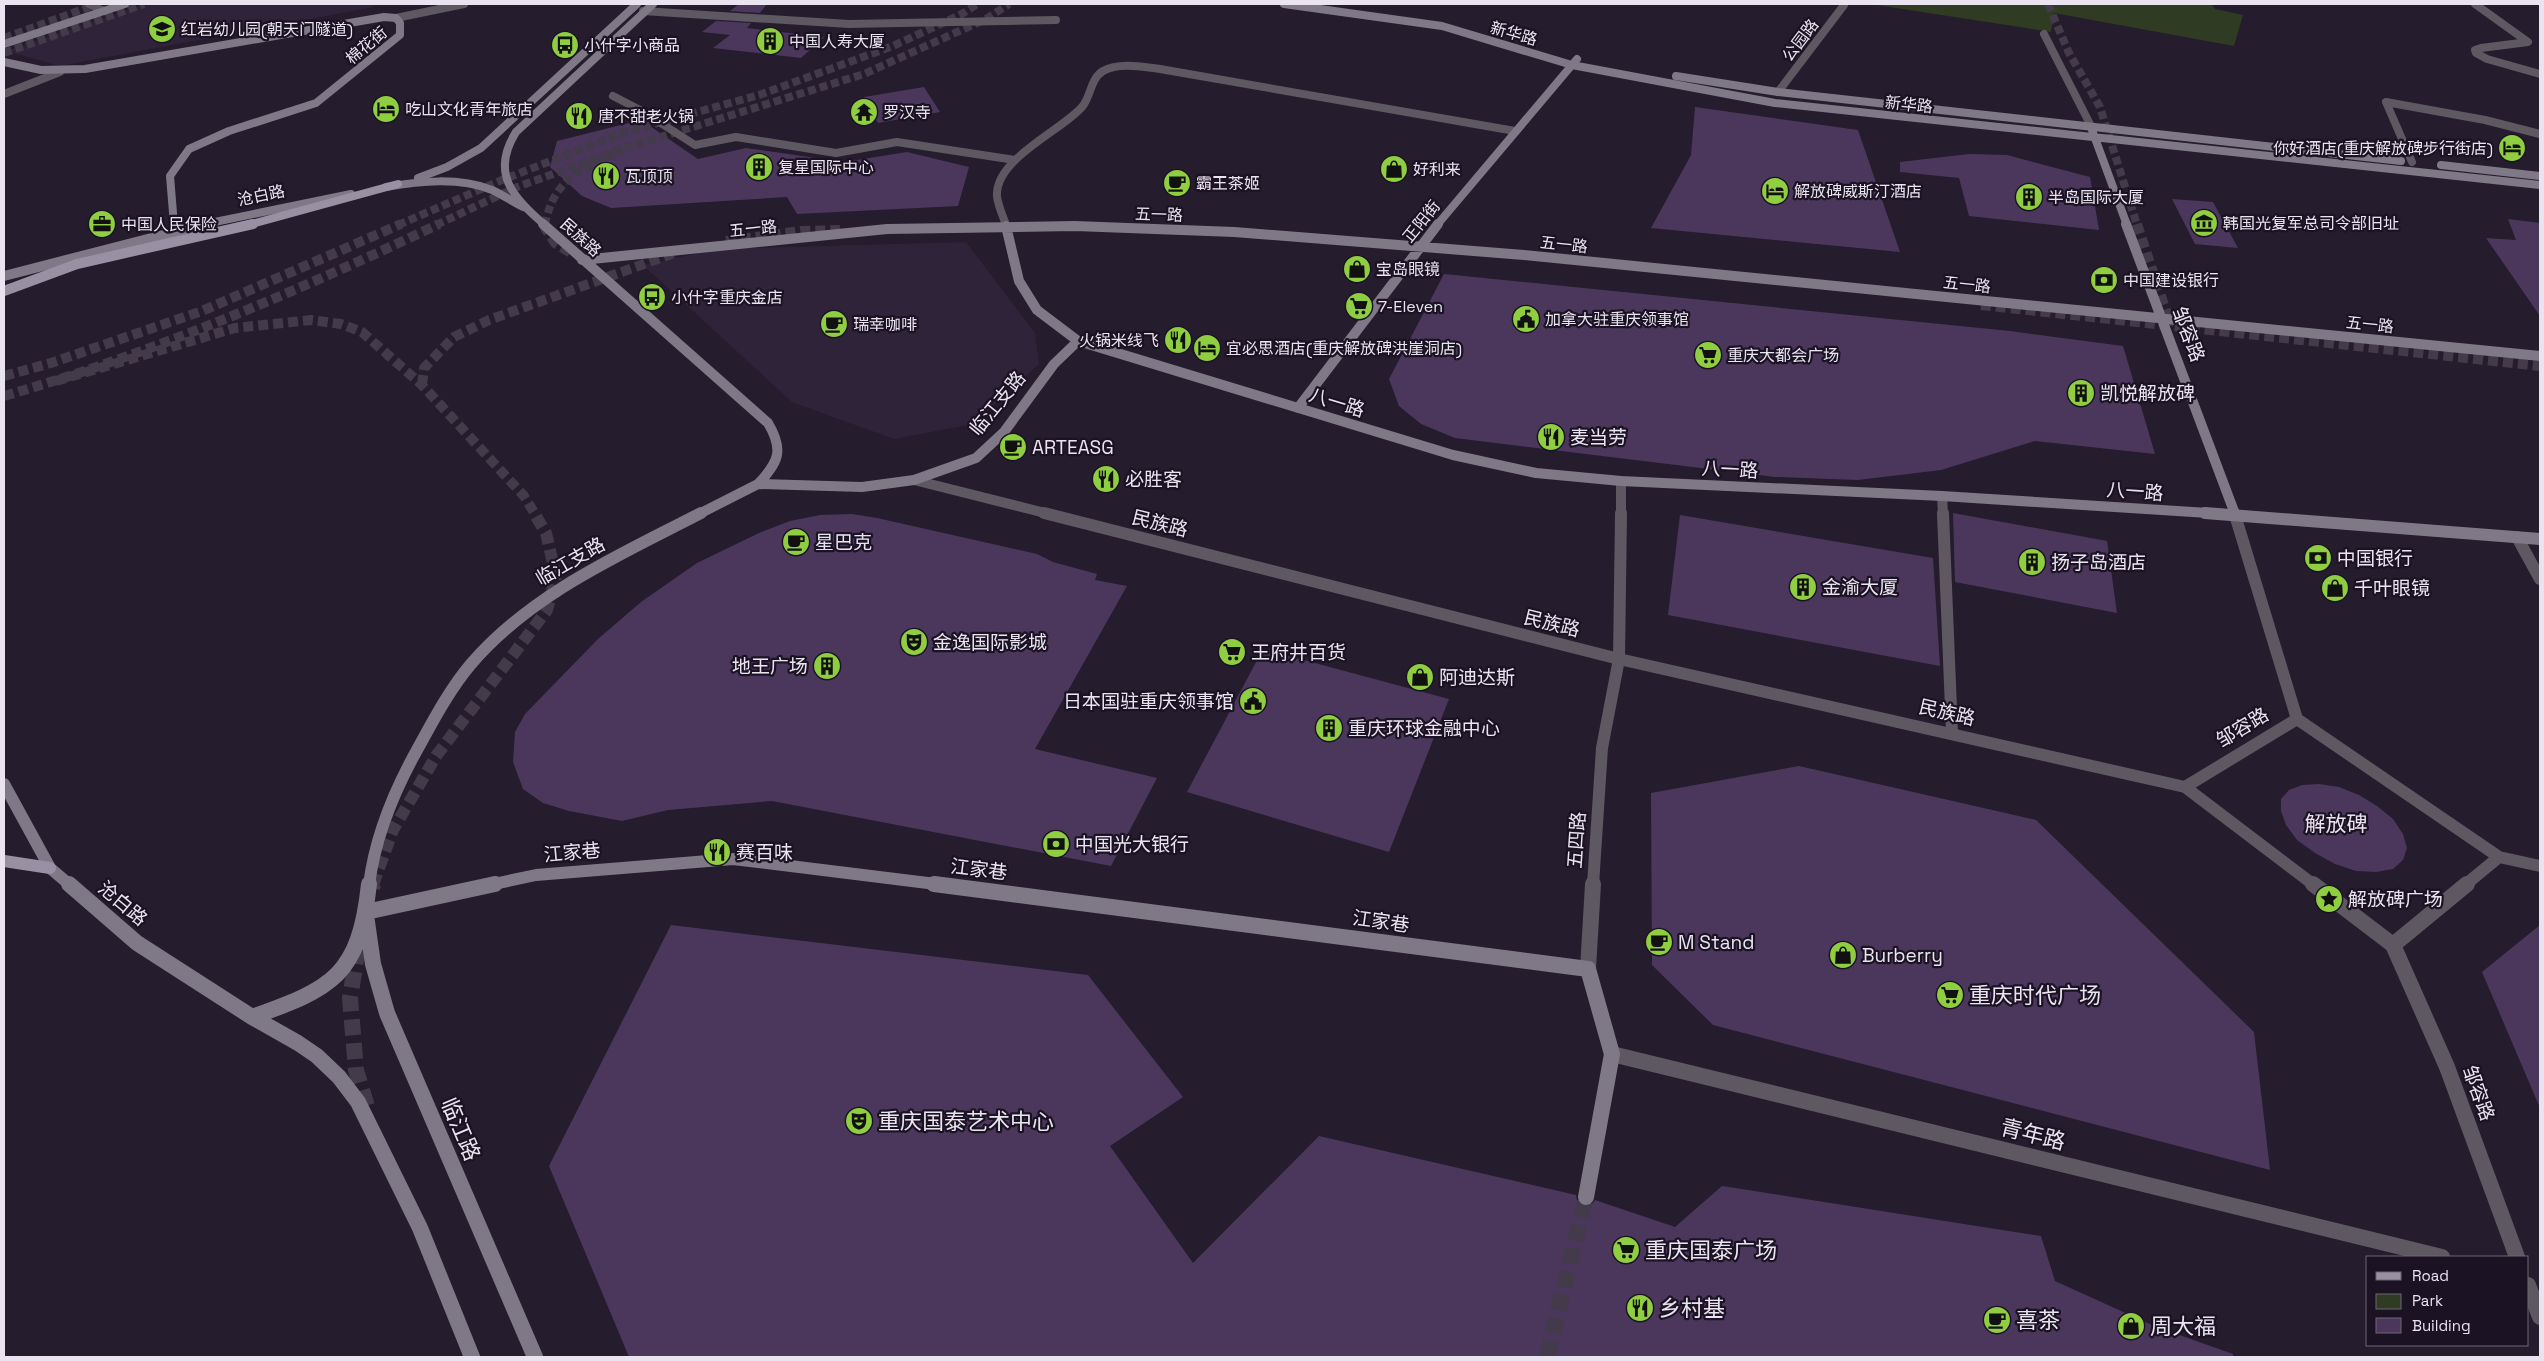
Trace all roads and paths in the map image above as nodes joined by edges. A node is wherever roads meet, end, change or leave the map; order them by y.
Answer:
1 (89, 4) edge
2 (125, 4) edge
3 (464, 4) edge
4 (637, 4) edge
5 (653, 4) edge
6 (1284, 4) edge
7 (1323, 4) edge
8 (2475, 4) edge
9 (1844, 5) edge
10 (104, 11) junction
11 (643, 12) junction
12 (396, 18) junction
13 (1056, 20) dead end
14 (2044, 34) dead end
15 (4, 44) edge
16 (4, 62) edge
17 (1574, 62) junction
18 (60, 72) junction
19 (2540, 74) edge
20 (1778, 92) junction
21 (4, 94) edge
22 (613, 96) dead end
23 (2092, 128) junction
24 (1515, 131) junction
25 (2540, 134) edge
26 (2093, 138) junction
27 (1016, 160) junction
28 (2412, 162) junction
29 (2540, 176) edge
30 (398, 184) junction
31 (2540, 185) edge
32 (525, 208) junction
33 (1006, 226) junction
34 (174, 231) junction
35 (1420, 246) junction
36 (582, 260) junction
37 (4, 276) edge
38 (4, 291) edge
39 (2160, 318) junction
40 (1078, 340) junction
41 (2540, 356) edge
42 (1298, 408) junction
43 (914, 480) junction
44 (1621, 481) junction
45 (758, 484) junction
46 (1942, 496) junction
47 (2235, 515) junction
48 (2517, 537) junction
49 (2540, 539) edge
50 (2540, 579) edge
51 (1620, 659) junction
52 (2297, 719) junction
53 (1952, 733) junction
54 (4, 784) edge
55 (2185, 787) junction
56 (2499, 857) junction
57 (4, 861) edge
58 (2540, 866) edge
59 (50, 868) junction
60 (366, 912) junction
61 (2394, 945) junction
62 (1588, 969) junction
63 (252, 1017) junction
64 (1612, 1054) junction
65 (1586, 1197) tunnel mouth
66 (2438, 1256) edge
67 (2518, 1256) edge
68 (2529, 1288) edge
69 (2540, 1317) edge
70 (472, 1357) edge
71 (535, 1357) edge

1 - 10 street
2 - 10 street
3 - 12 street
4 - 30 street
5 - 11 street, 民族路
6 - 17 street, 新华路
7 - 17 street, 新华路
8 - 19 street
9 - 20 street, 公园路
10 - 15 street
11 - 13 street
11 - 32 street, 民族路
12 - 18 street, 棉花街
12 - 34 street, 棉花街
14 - 23 street
16 - 18 street, 棉花街
17 - 20 street, 新华路
17 - 24 street, 正阳街
17 - 26 street, 新华路
18 - 21 street
20 - 23 street, 新华路
22 - 27 street
23 - 26 street, 邹容路
23 - 28 street, 新华路
24 - 27 street
24 - 35 street, 正阳街
25 - 28 street
26 - 31 street, 新华路
26 - 39 street, 邹容路
27 - 33 street
28 - 29 street, 新华路
30 - 32 street, 沧白路
30 - 34 street, 沧白路
30 - 38 main road
32 - 36 street, 民族路
33 - 35 street, 五一路
33 - 36 street, 五一路
33 - 40 street, 八一路
34 - 37 street, 沧白路
35 - 39 street, 五一路
35 - 42 street, 正阳街
36 - 45 street, 民族路
39 - 41 street, 五一路
39 - 47 street, 邹容路
40 - 42 street, 八一路
40 - 43 street, 临江支路
42 - 44 street, 八一路
43 - 45 street, 临江支路
43 - 51 street, 民族路
44 - 46 street, 八一路
44 - 51 street, 五四路
45 - 60 street, 临江支路
46 - 47 street, 八一路
46 - 53 street
47 - 48 street, 八一路
47 - 52 street, 邹容路
48 - 49 street, 八一路
48 - 50 street
51 - 53 street, 民族路
51 - 62 street, 五四路
52 - 55 street, 邹容路
52 - 56 street
53 - 55 street, 民族路
54 - 59 street, 沧白路
55 - 61 street, 邹容路
56 - 58 street
56 - 61 street
57 - 59 main road
59 - 63 street, 沧白路
60 - 62 street, 江家巷
60 - 63 street, 临江支路
60 - 71 street, 临江路
61 - 67 street, 邹容路
62 - 64 street, 五四路
63 - 70 street
64 - 65 street, 五四路
64 - 66 street, 青年路
68 - 69 street

